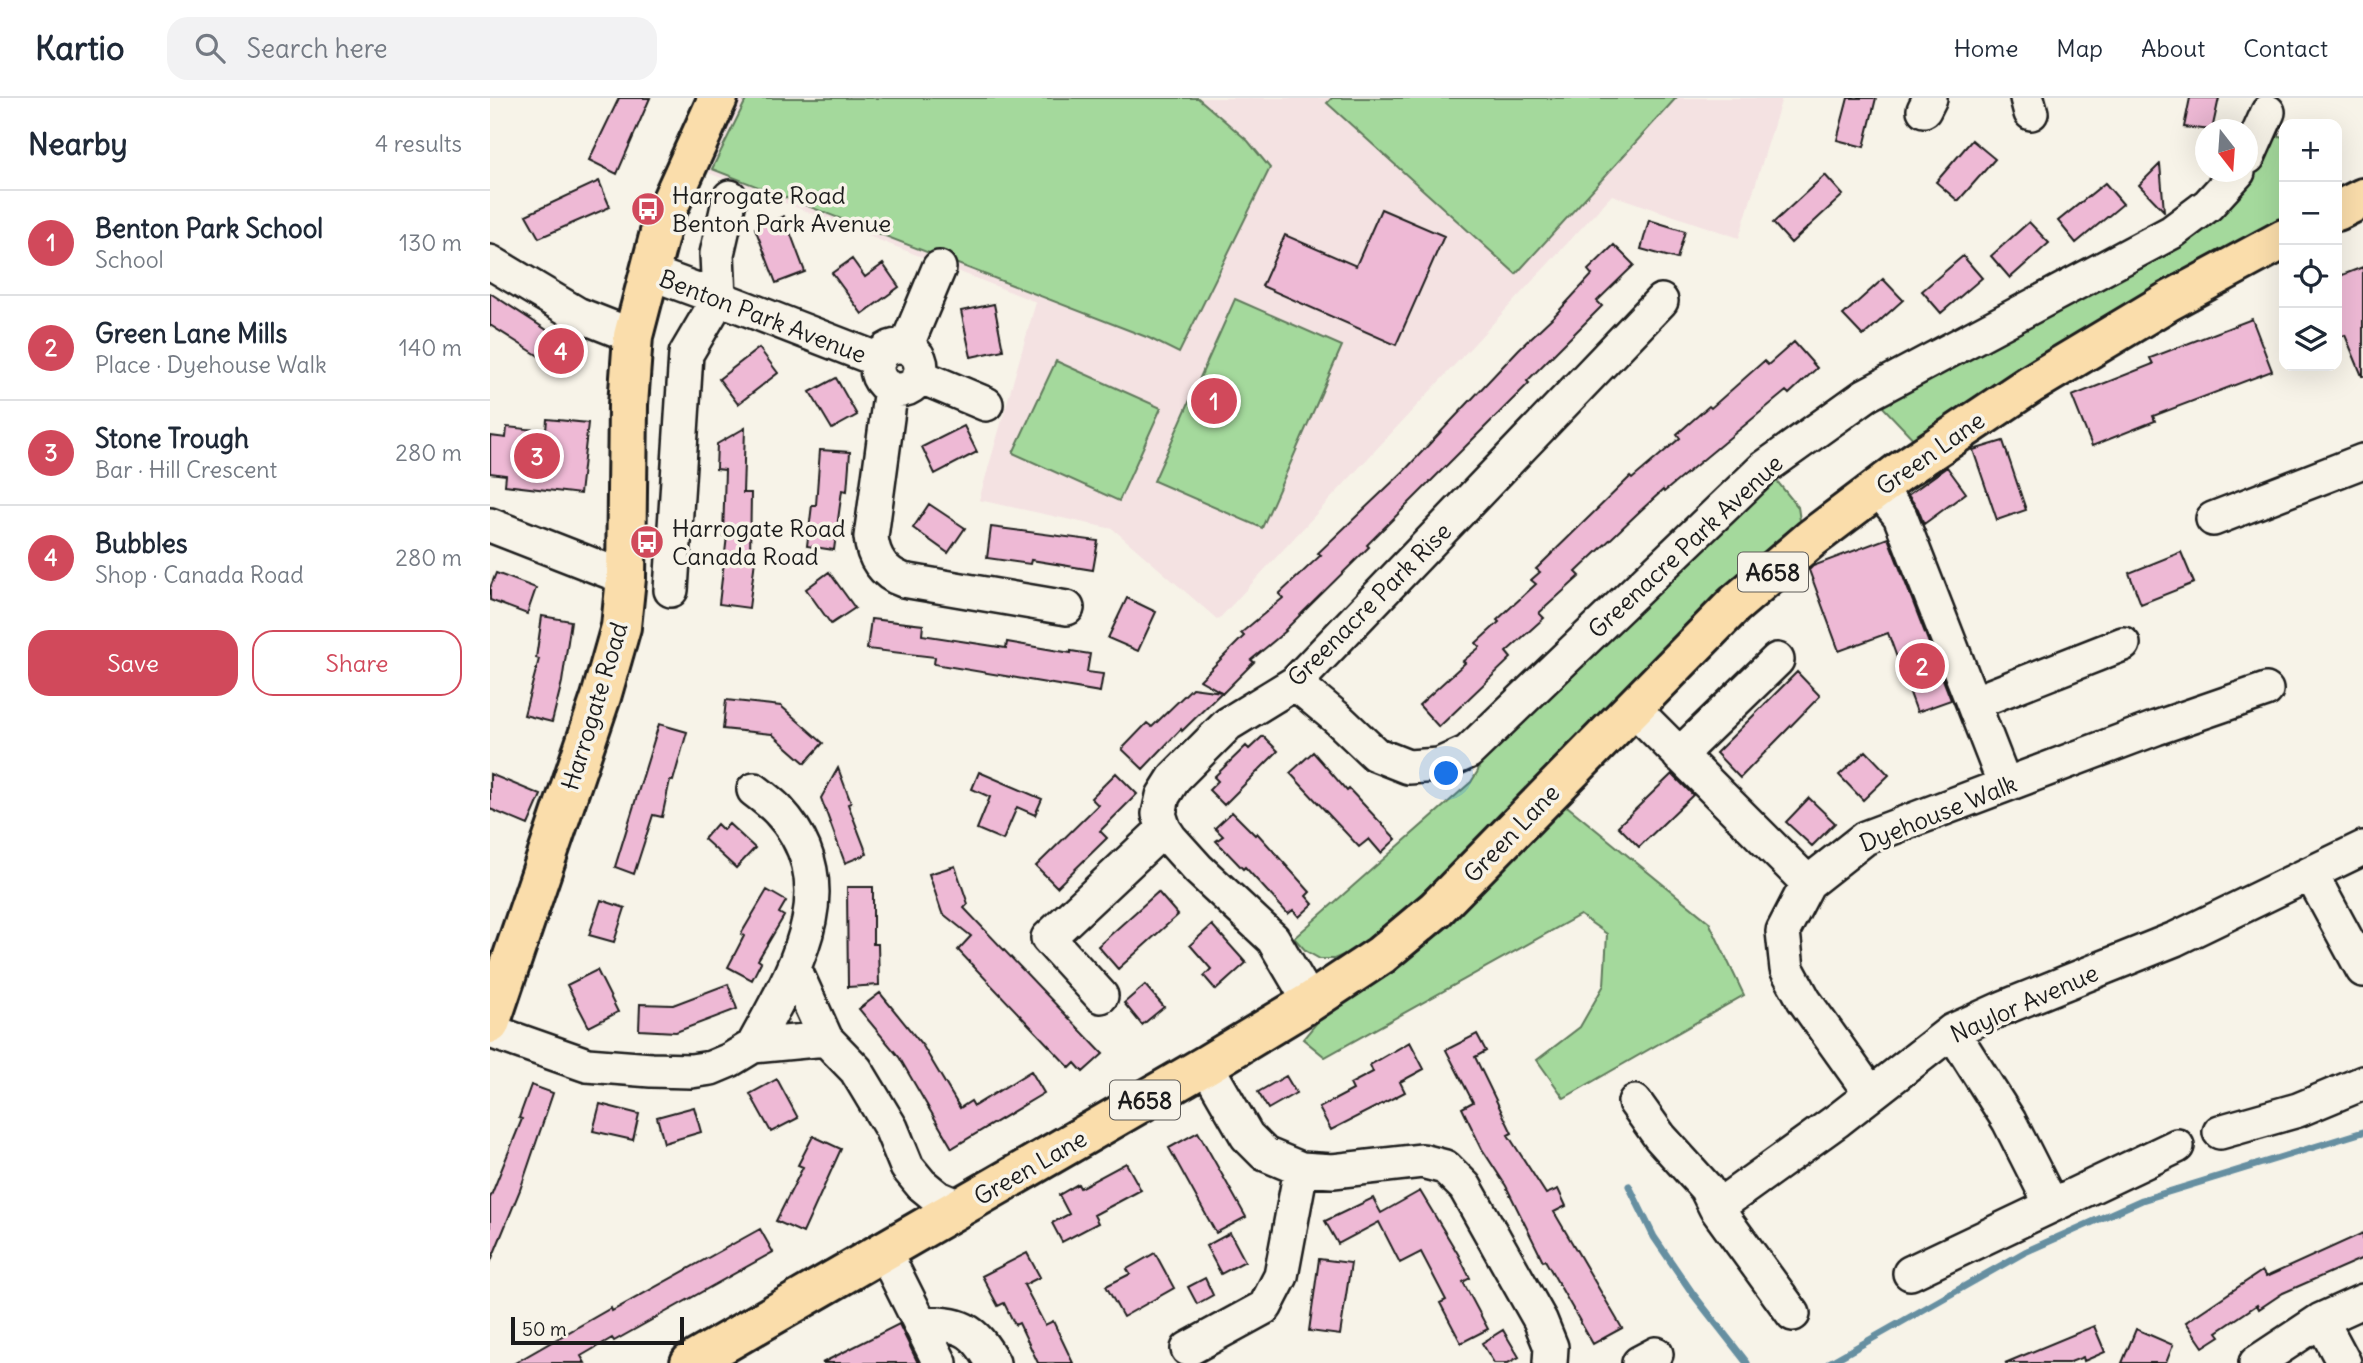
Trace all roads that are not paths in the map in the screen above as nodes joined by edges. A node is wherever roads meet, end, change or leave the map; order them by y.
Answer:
1 (718, 98) edge
2 (2275, 111) edge
3 (2258, 141) edge
4 (2229, 182) edge
5 (730, 197) dead end
6 (2279, 242) edge
7 (490, 262) edge
8 (939, 268) dead end
9 (648, 272) junction
10 (719, 298) junction
11 (1661, 301) dead end
12 (634, 335) junction
13 (899, 368) junction
14 (986, 404) dead end
15 (2363, 461) edge
16 (1878, 488) junction
17 (2213, 519) dead end
18 (491, 527) edge
19 (626, 578) junction
20 (671, 590) dead end
21 (1067, 608) dead end
22 (2123, 644) dead end
23 (1777, 660) dead end
24 (1295, 683) junction
25 (2266, 690) dead end
26 (1973, 703) junction
27 (1633, 708) junction
28 (1679, 755) junction
29 (2005, 785) junction
30 (754, 790) dead end
31 (1164, 829) junction
32 (2363, 848) edge
33 (2311, 874) junction
34 (1808, 883) junction
35 (794, 968) junction
36 (2363, 970) edge
37 (1101, 996) dead end
38 (1310, 1002) junction
39 (490, 1024) edge
40 (490, 1031) edge
41 (1952, 1031) junction
42 (826, 1039) junction
43 (753, 1046) junction
44 (1206, 1065) junction
45 (2363, 1083) edge
46 (1871, 1094) junction
47 (1634, 1102) dead end
48 (2220, 1132) dead end
49 (2177, 1146) dead end
50 (1301, 1169) junction
51 (2050, 1204) junction
52 (960, 1207) junction
53 (1716, 1208) junction
54 (884, 1251) junction
55 (1910, 1273) dead end
56 (2363, 1301) edge
57 (1793, 1314) dead end
58 (2321, 1320) junction
59 (920, 1323) junction
60 (1188, 1349) dead end
61 (690, 1363) edge
62 (940, 1363) edge
63 (993, 1363) edge
64 (1550, 1363) edge
65 (2256, 1363) edge
66 (2344, 1363) edge

1 - 9 main road, Harrogate Road
2 - 3 street
4 - 24 street, Greenacre Park Avenue
5 - 10 street
6 - 16 main road, Green Lane / A658
7 - 12 street
8 - 13 street
9 - 10 street, Benton Park Avenue
9 - 12 main road, Harrogate Road
10 - 13 street, Benton Park Avenue
10 - 20 street
11 - 24 street, Greenacre Park Rise
12 - 19 main road, Harrogate Road
13 - 14 street, Benton Park Avenue
13 - 21 street
15 - 17 street
16 - 26 street
16 - 27 main road, Green Lane / A658
18 - 19 street
19 - 39 main road, Harrogate Road
22 - 26 street
23 - 28 street
24 - 31 street, Greenacre Park Rise
25 - 29 street, Dyehouse Walk
26 - 29 street
27 - 28 street
27 - 38 main road, Green Lane / A658
28 - 34 street
29 - 34 street, Dyehouse Walk
30 - 35 street
31 - 37 street
31 - 38 street
32 - 33 street, Naylor Avenue
33 - 36 street
33 - 41 street, Naylor Avenue
34 - 46 street, Dyehouse Walk
35 - 42 street
35 - 43 street
38 - 44 main road, Green Lane / A658
40 - 43 street
41 - 46 street, Naylor Avenue
41 - 51 street
42 - 43 street
42 - 52 street
44 - 50 street
44 - 52 main road, Green Lane / A658
45 - 48 street
46 - 53 street, Naylor Avenue
47 - 53 street
49 - 51 street
50 - 60 street
50 - 64 street
51 - 55 street
52 - 54 main road, Green Lane / A658
53 - 57 street
54 - 59 street
54 - 61 main road, Green Lane / A658
56 - 58 street
58 - 65 street
58 - 66 street
59 - 62 street
59 - 63 street

